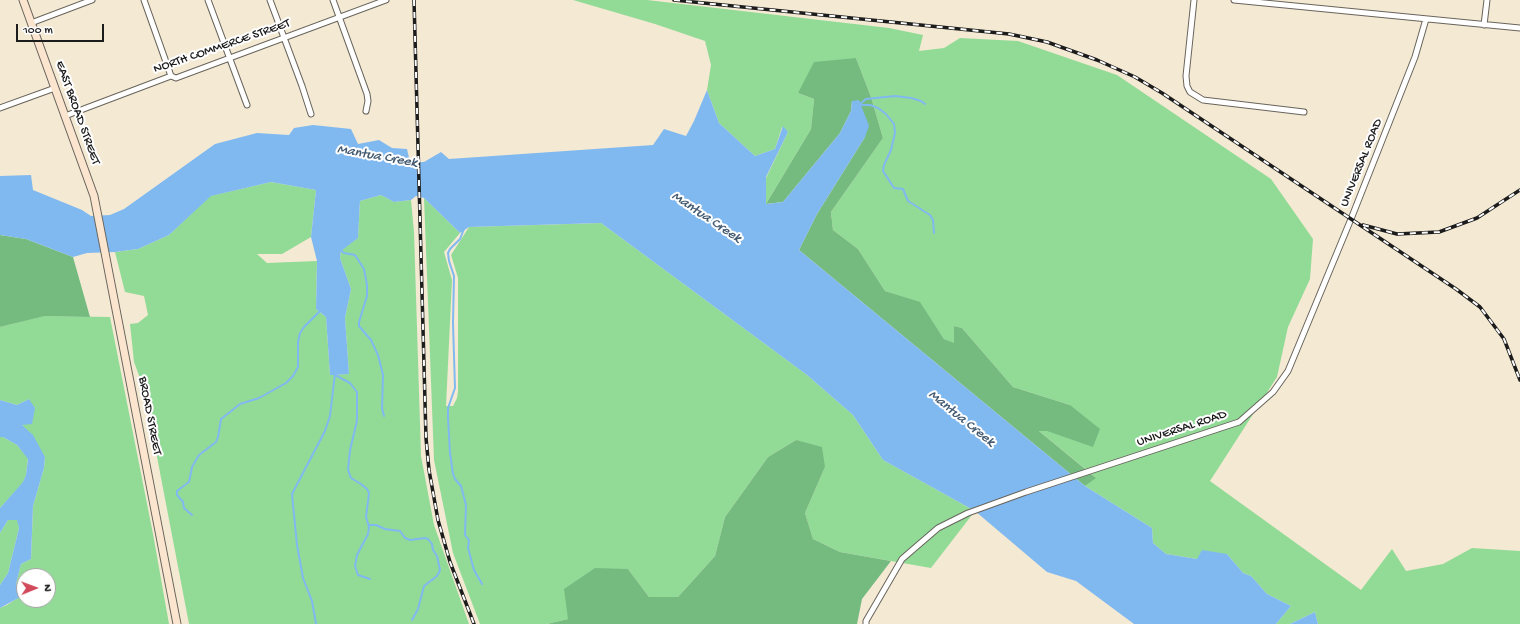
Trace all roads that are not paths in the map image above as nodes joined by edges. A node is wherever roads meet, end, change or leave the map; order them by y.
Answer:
1 (23, 0) edge
2 (92, 0) edge
3 (144, 0) edge
4 (208, 0) edge
5 (270, 0) edge
6 (333, 0) edge
7 (386, 0) edge
8 (1194, 0) edge
9 (1234, 0) edge
10 (1487, 0) edge
11 (1274, 2) edge
12 (339, 17) junction
13 (1426, 19) junction
14 (31, 23) junction
15 (1484, 25) junction
16 (1520, 28) edge
17 (284, 38) junction
18 (229, 58) junction
19 (171, 76) junction
20 (55, 88) junction
21 (247, 105) dead end
22 (0, 108) edge
23 (366, 111) dead end
24 (1304, 112) dead end
25 (311, 114) dead end
26 (65, 116) junction
27 (97, 212) joint
28 (178, 624) edge
29 (866, 624) edge

1 - 14 main road, EAST BROAD STREET
2 - 14 street
3 - 19 street
4 - 18 street
5 - 17 street
6 - 12 street
7 - 12 street, NORTH COMMERCE STREET
8 - 24 street
9 - 11 street
10 - 15 street
11 - 13 street
12 - 17 street, NORTH COMMERCE STREET
12 - 23 street
13 - 15 street
13 - 29 street, UNIVERSAL ROAD
14 - 20 main road, EAST BROAD STREET
15 - 16 street
17 - 18 street, NORTH COMMERCE STREET
17 - 25 street
18 - 19 street, NORTH COMMERCE STREET
18 - 21 street
19 - 26 street, NORTH COMMERCE STREET
20 - 22 street
20 - 26 main road, EAST BROAD STREET
26 - 27 main road, EAST BROAD STREET
27 - 28 main road, BROAD STREET

